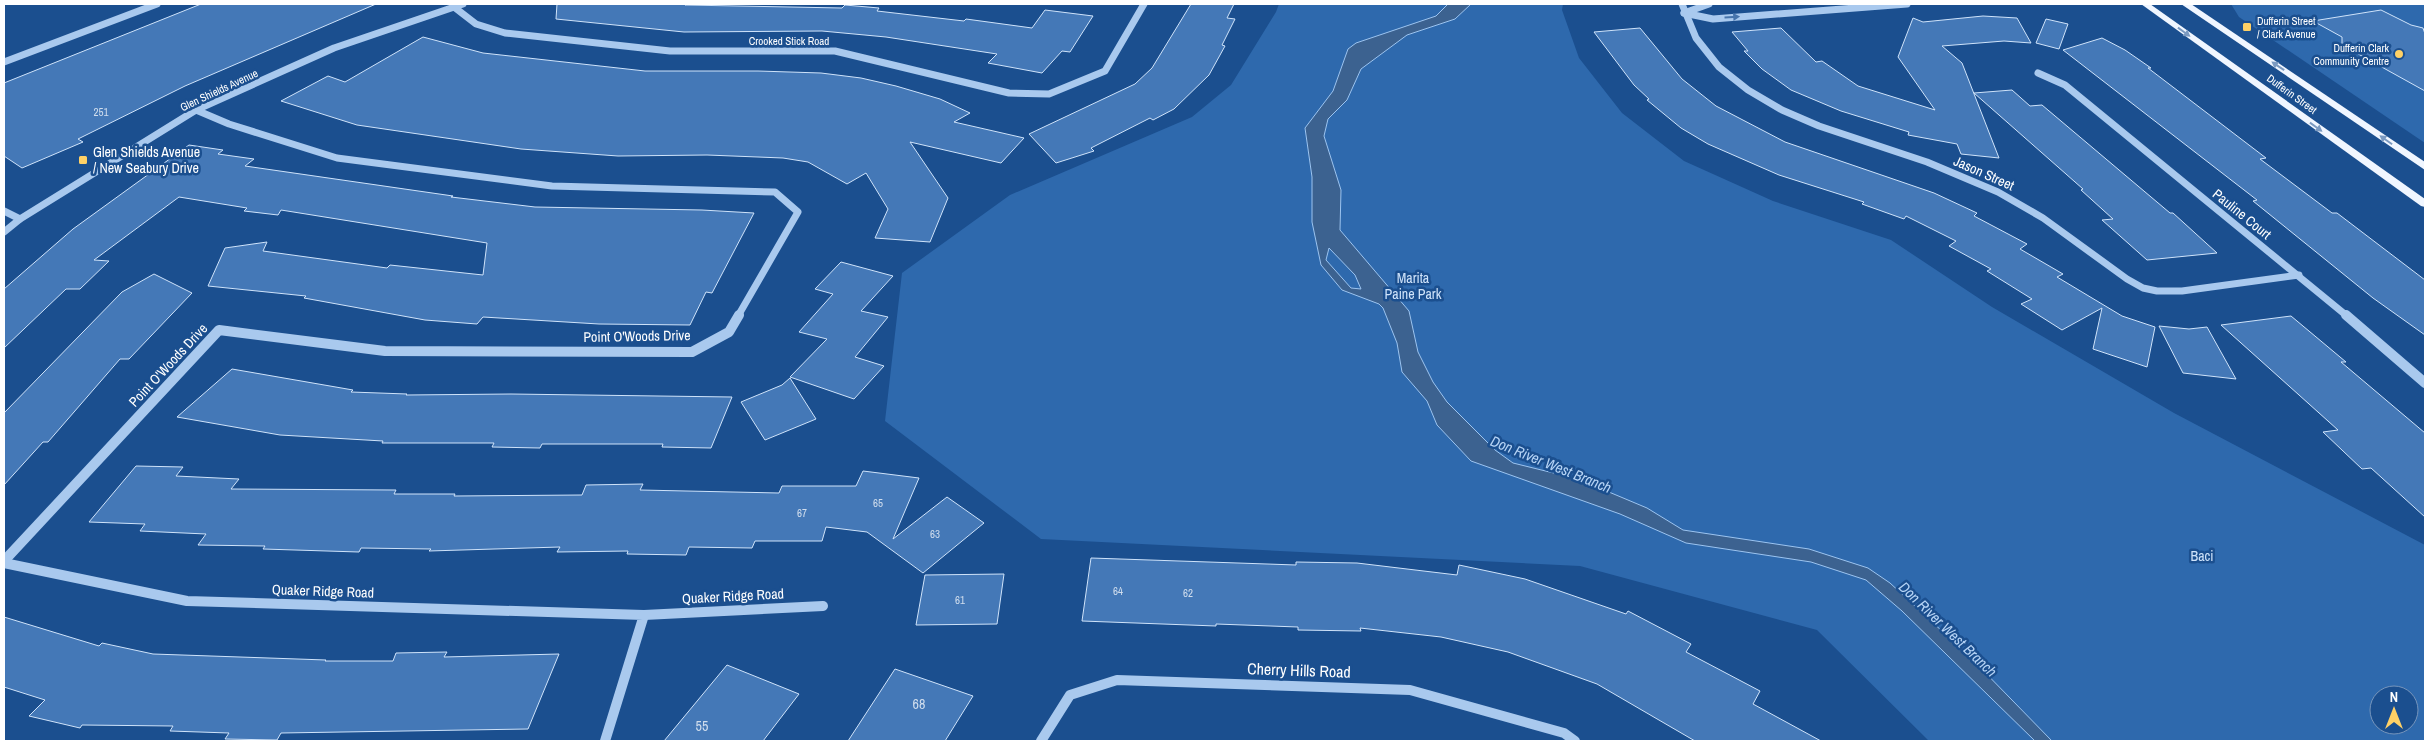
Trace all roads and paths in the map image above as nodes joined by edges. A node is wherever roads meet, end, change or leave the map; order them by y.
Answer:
1 (158, 4) edge
2 (463, 4) edge
3 (1144, 4) edge
4 (1682, 4) edge
5 (1709, 4) edge
6 (1908, 4) edge
7 (2144, 4) edge
8 (2184, 4) edge
9 (454, 7) junction
10 (1684, 13) junction
11 (4, 62) edge
12 (2038, 73) dead end
13 (196, 110) junction
14 (2425, 167) edge
15 (2425, 204) edge
16 (4, 211) edge
17 (20, 219) junction
18 (4, 232) edge
19 (2298, 275) junction
20 (2425, 383) edge
21 (4, 562) edge
22 (822, 606) dead end
23 (644, 615) junction
24 (605, 741) edge
25 (1041, 741) edge
26 (1575, 741) edge

1 - 11 street
2 - 9 street, Glen Shields Avenue
3 - 9 street, Crooked Stick Road
4 - 10 street, Jason Street
5 - 10 street
10 -> 6 street
7 -> 15 main road, Dufferin Street
14 -> 8 main road, Dufferin Street
9 - 13 street, Glen Shields Avenue
10 - 19 street, Jason Street
12 - 19 street, Pauline Court
13 - 17 street, Glen Shields Avenue
13 - 21 street, Point O'Woods Drive
16 - 17 street
17 - 18 street, Glen Shields Avenue
19 - 20 street, Pauline Court
21 - 23 street, Quaker Ridge Road
22 - 23 street, Quaker Ridge Road
23 - 24 street
25 - 26 street, Cherry Hills Road

